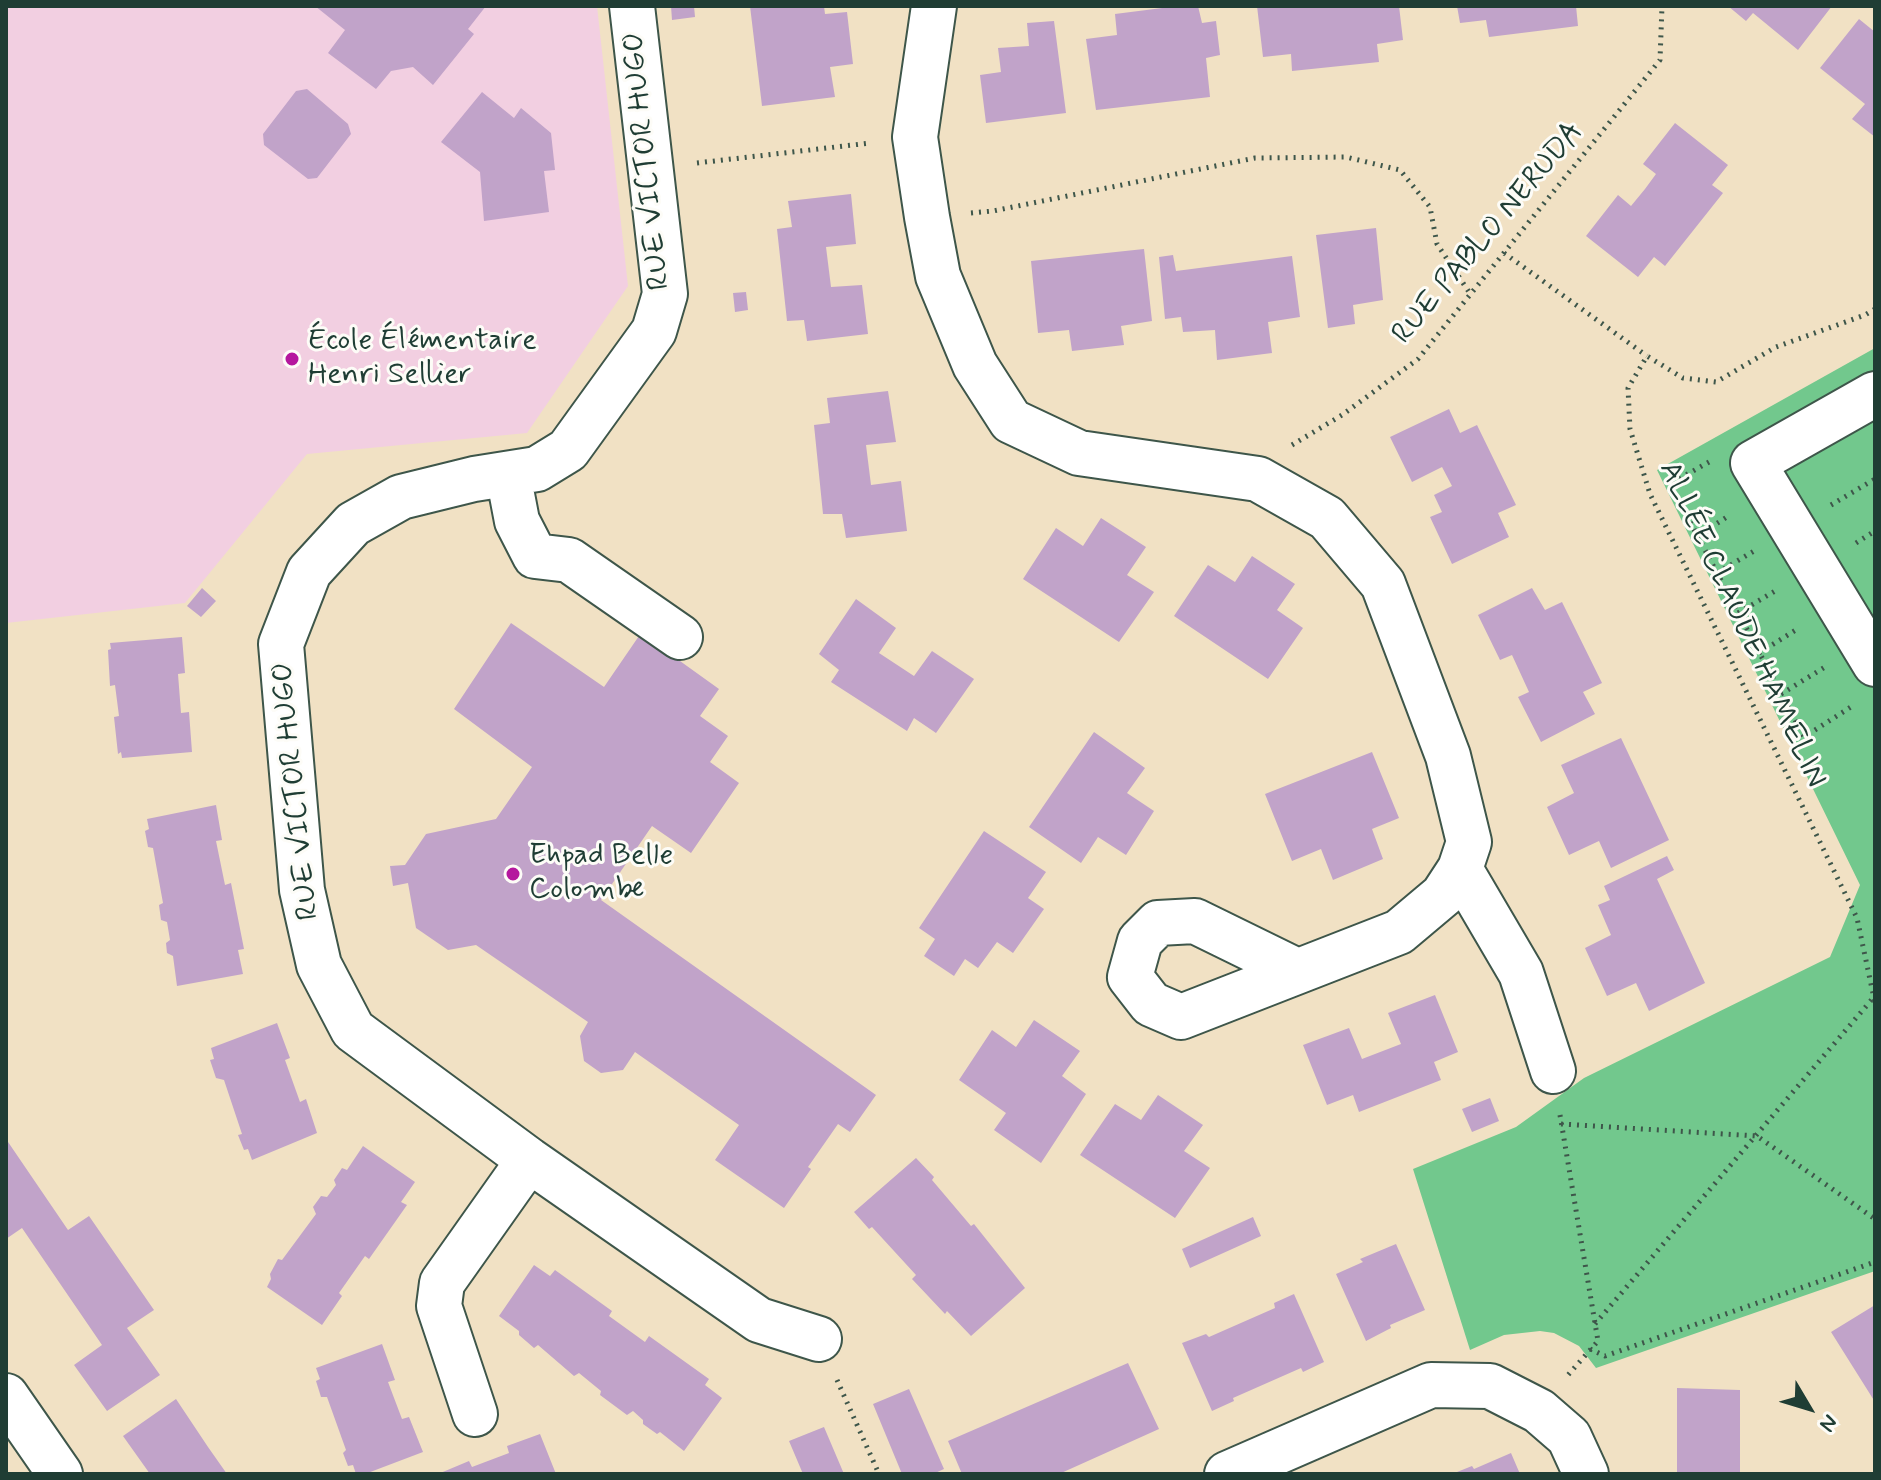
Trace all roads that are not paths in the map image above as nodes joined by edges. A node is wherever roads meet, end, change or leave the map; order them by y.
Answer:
1 (632, 6) edge
2 (934, 6) edge
3 (1875, 394) edge
4 (508, 474) junction
5 (680, 637) dead end
6 (1869, 682) edge
7 (1460, 869) junction
8 (1295, 970) dead end
9 (1553, 1071) road end
10 (529, 1160) junction
11 (819, 1339) road end
12 (6, 1396) edge
13 (475, 1414) dead end
14 (60, 1474) edge
15 (1227, 1474) edge
16 (1586, 1474) edge

1 - 4 street, RUE VICTOR HUGO
2 - 7 street
3 - 6 street
4 - 5 street
4 - 10 street, RUE VICTOR HUGO
7 - 8 street
7 - 9 street
10 - 11 street, RUE VICTOR HUGO
10 - 13 street
12 - 14 street
15 - 16 street

